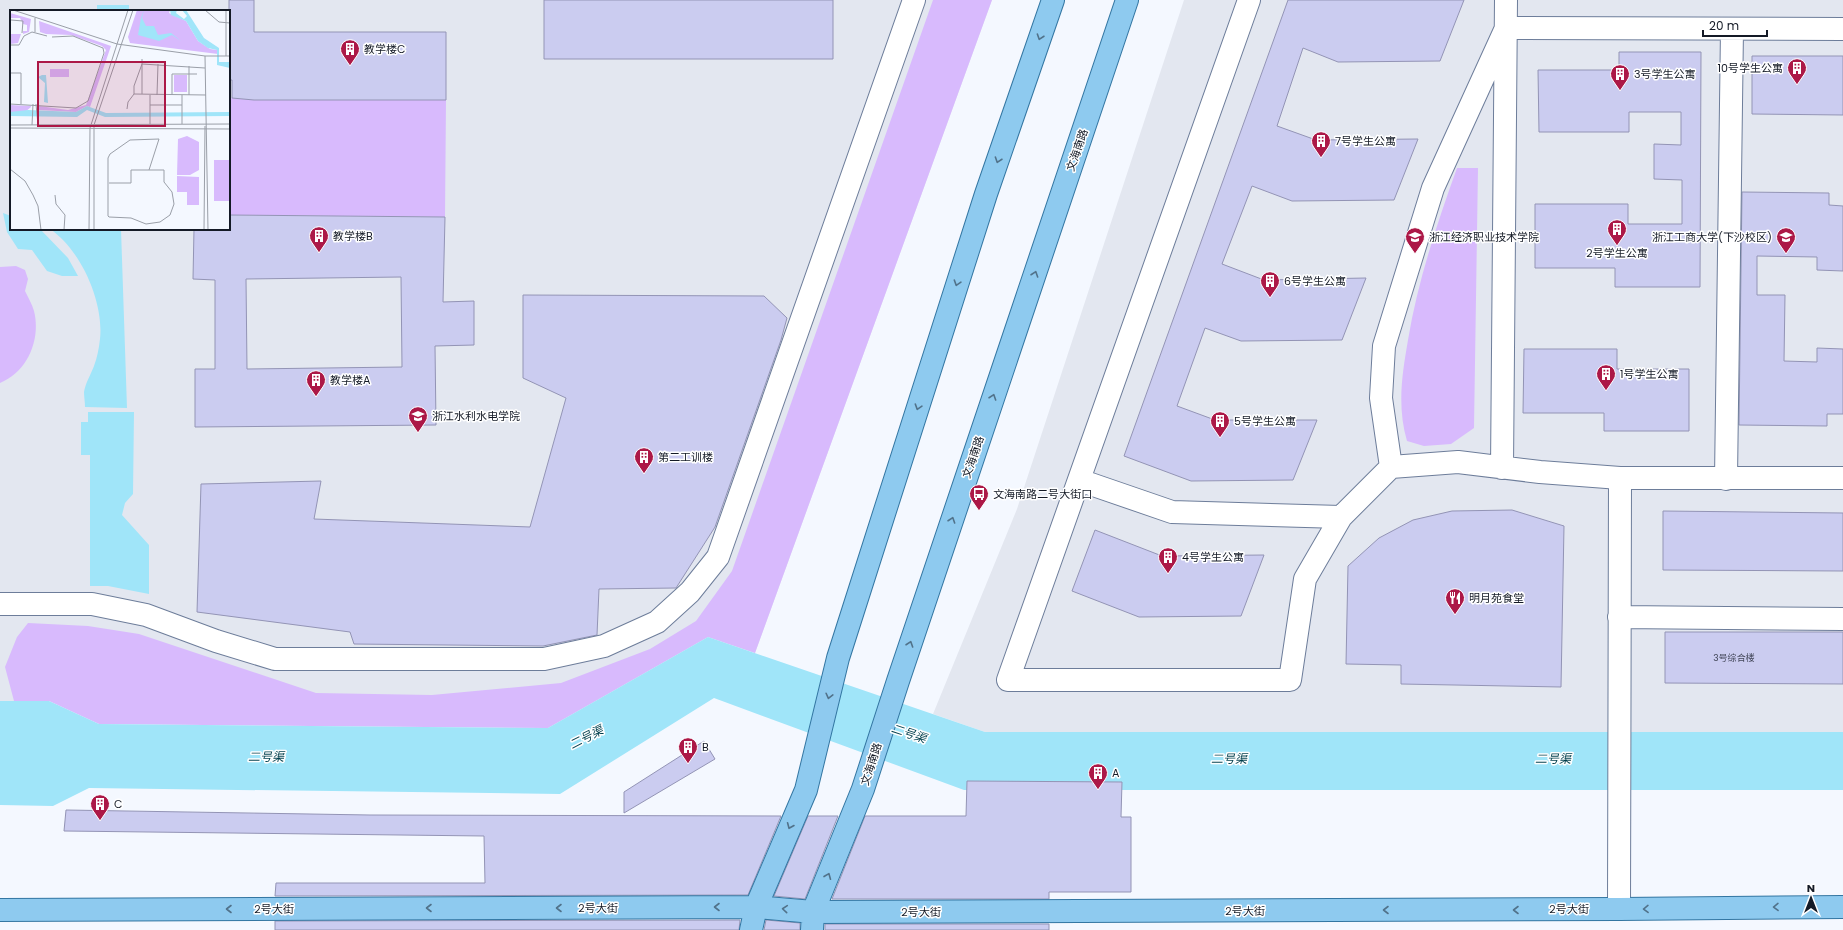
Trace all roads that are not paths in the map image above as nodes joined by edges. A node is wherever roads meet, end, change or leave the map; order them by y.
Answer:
1 (914, 0) edge
2 (1053, 0) edge
3 (1127, 0) edge
4 (1249, 0) edge
5 (1506, 0) edge
6 (1506, 28) junction
7 (1732, 29) junction
8 (1843, 29) edge
9 (1391, 466) junction
10 (1502, 468) junction
11 (1620, 478) junction
12 (1843, 478) edge
13 (1726, 479) junction
14 (1079, 480) junction
15 (1341, 517) junction
16 (0, 604) edge
17 (1619, 617) junction
18 (1843, 619) edge
19 (756, 907) junction
20 (1843, 907) edge
21 (1619, 909) junction
22 (0, 910) edge
23 (813, 921) edge
24 (751, 930) edge

1 - 16 street
2 -> 19 main road
23 -> 3 main road, 文海南路
4 - 14 street
5 - 6 street
6 - 7 street
6 - 9 street
6 - 10 street
7 - 8 street
7 - 13 street
9 - 10 street
9 - 15 street
10 - 11 street
11 - 13 street
11 - 17 street
12 - 13 street
14 - 15 street
14 - 15 street
17 - 18 street
17 - 21 street
19 -> 22 main road, 2号大街
23 -> 19 main road, 2号大街
19 - 24 main road
20 -> 21 main road, 2号大街
21 -> 23 main road, 2号大街

